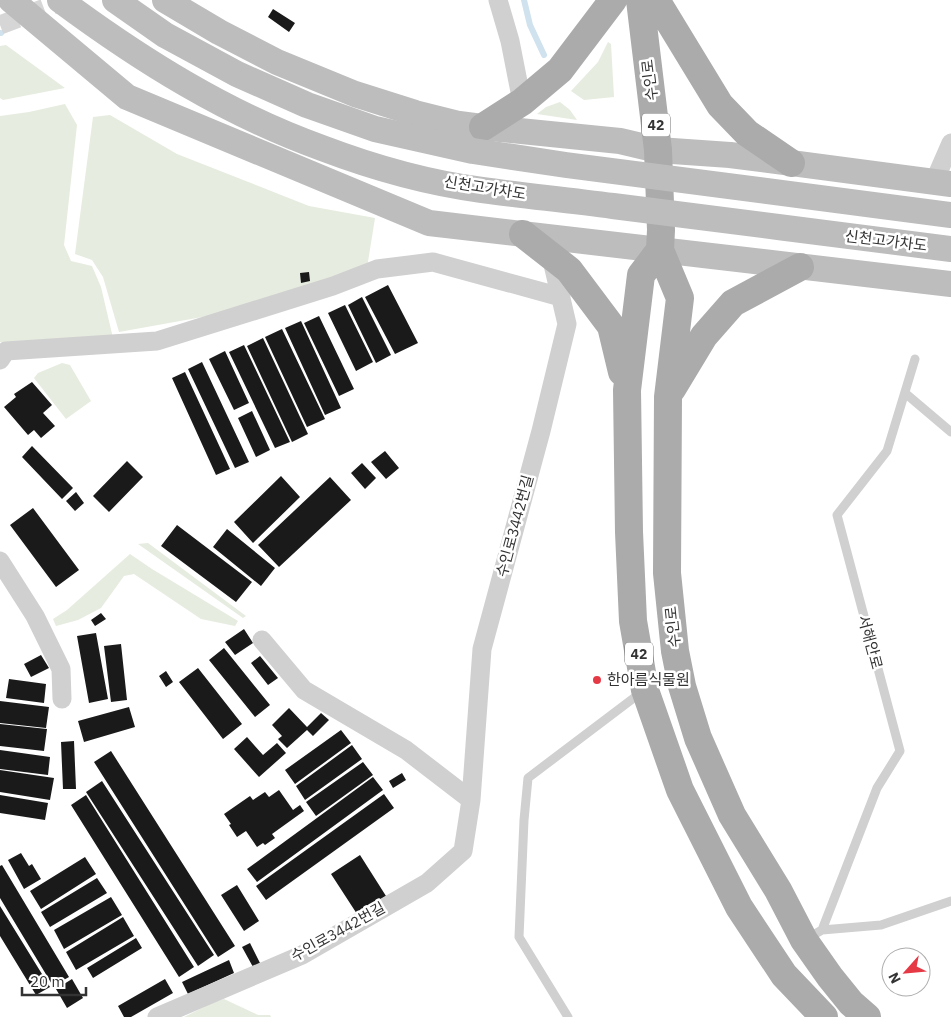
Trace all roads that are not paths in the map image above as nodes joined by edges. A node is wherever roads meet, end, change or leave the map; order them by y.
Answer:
1 (11, 0) edge
2 (60, 0) edge
3 (115, 0) edge
4 (165, 0) edge
5 (498, 0) edge
6 (613, 0) edge
7 (640, 0) edge
8 (656, 0) edge
9 (522, 102) junction
10 (483, 127) junction
11 (951, 143) edge
12 (658, 150) junction
13 (791, 163) junction
14 (942, 183) edge
15 (951, 215) edge
16 (522, 234) junction
17 (951, 249) edge
18 (660, 250) junction
19 (551, 256) junction
20 (800, 266) junction
21 (951, 284) edge
22 (561, 297) junction
23 (915, 359) dead end
24 (0, 360) edge
25 (626, 390) junction
26 (905, 393) junction
27 (668, 397) junction
28 (951, 432) edge
29 (0, 561) edge
30 (262, 640) dead end
31 (645, 690) junction
32 (62, 699) dead end
33 (471, 800) junction
34 (951, 901) edge
35 (813, 935) junction
36 (157, 1017) edge
37 (568, 1017) edge
38 (824, 1017) edge
39 (867, 1017) edge

1 - 16 main road
2 - 17 main road, 신천고가차도, bridge
3 - 15 main road, bridge
4 - 10 main road
5 - 9 street
6 - 9 main road
7 - 12 main road, 수인로 / 42
8 - 13 main road
9 - 10 main road
10 - 12 main road
11 - 14 street
12 - 13 main road
12 - 18 main road, 수인로 / 42
13 - 14 main road
16 - 18 main road
16 - 19 main road
18 - 20 main road
18 - 25 main road, 42
18 - 27 main road, 수인로 / 42
19 - 22 street, 수인로3442번길
19 - 25 main road
20 - 21 main road
20 - 27 main road
22 - 24 street
22 - 33 street, 수인로3442번길
23 - 26 lane, 서해안로
25 - 31 main road, 42
26 - 28 lane
26 - 35 lane, 서해안로
27 - 35 main road, 수인로 / 42
29 - 32 street
30 - 33 street
31 - 37 lane
31 - 38 main road, 42
33 - 36 street, 수인로3442번길
34 - 35 lane
35 - 39 main road, 수인로 / 42

